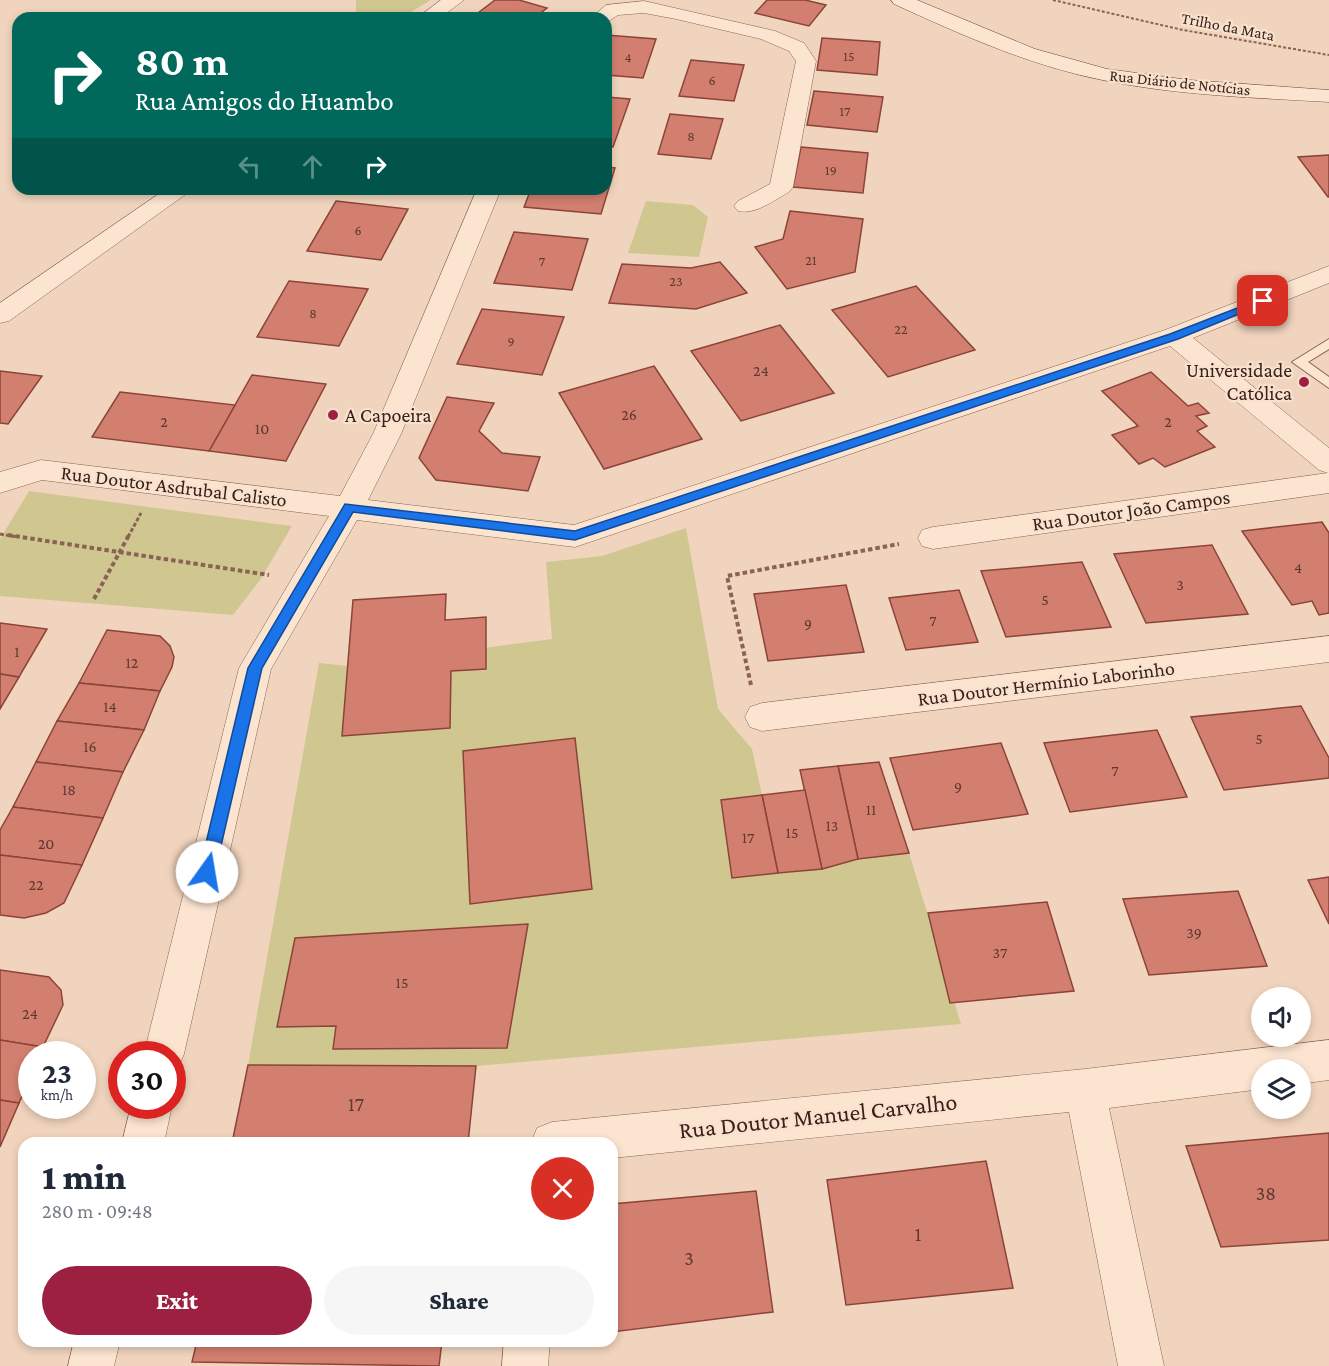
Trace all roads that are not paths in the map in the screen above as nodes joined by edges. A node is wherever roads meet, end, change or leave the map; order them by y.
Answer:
1 (454, 0) edge
2 (901, 0) edge
3 (437, 12) edge
4 (608, 12) edge
5 (1329, 96) edge
6 (172, 195) edge
7 (487, 195) edge
8 (746, 207) dead end
9 (1329, 274) edge
10 (0, 315) edge
11 (1174, 336) junction
12 (1329, 343) edge
13 (1329, 384) edge
14 (1329, 463) edge
15 (0, 483) edge
16 (1329, 483) edge
17 (349, 507) junction
18 (933, 538) road end
19 (1329, 649) edge
20 (762, 717) road end
21 (167, 1041) edge
22 (1329, 1060) edge
23 (1085, 1090) junction
24 (149, 1119) edge
25 (144, 1137) edge
26 (612, 1137) edge
27 (96, 1347) edge
28 (526, 1347) edge
29 (91, 1366) edge
30 (525, 1366) edge
31 (1141, 1366) edge

1 - 3 street
2 - 5 street, Rua Diário de Notícias
4 - 8 street
6 - 10 street
7 - 17 street
9 - 11 street, Rua Doutor Asdrubal Calisto
11 - 14 street
11 - 17 street, Rua Doutor Asdrubal Calisto
12 - 13 lane
15 - 17 street, Rua Doutor Asdrubal Calisto
16 - 18 street, Rua Doutor João Campos
17 - 21 street
19 - 20 street, Rua Doutor Hermínio Laborinho
22 - 23 street, Rua Doutor Manuel Carvalho
23 - 26 street, Rua Doutor Manuel Carvalho
23 - 31 street
24 - 25 street
27 - 29 street
28 - 30 street

